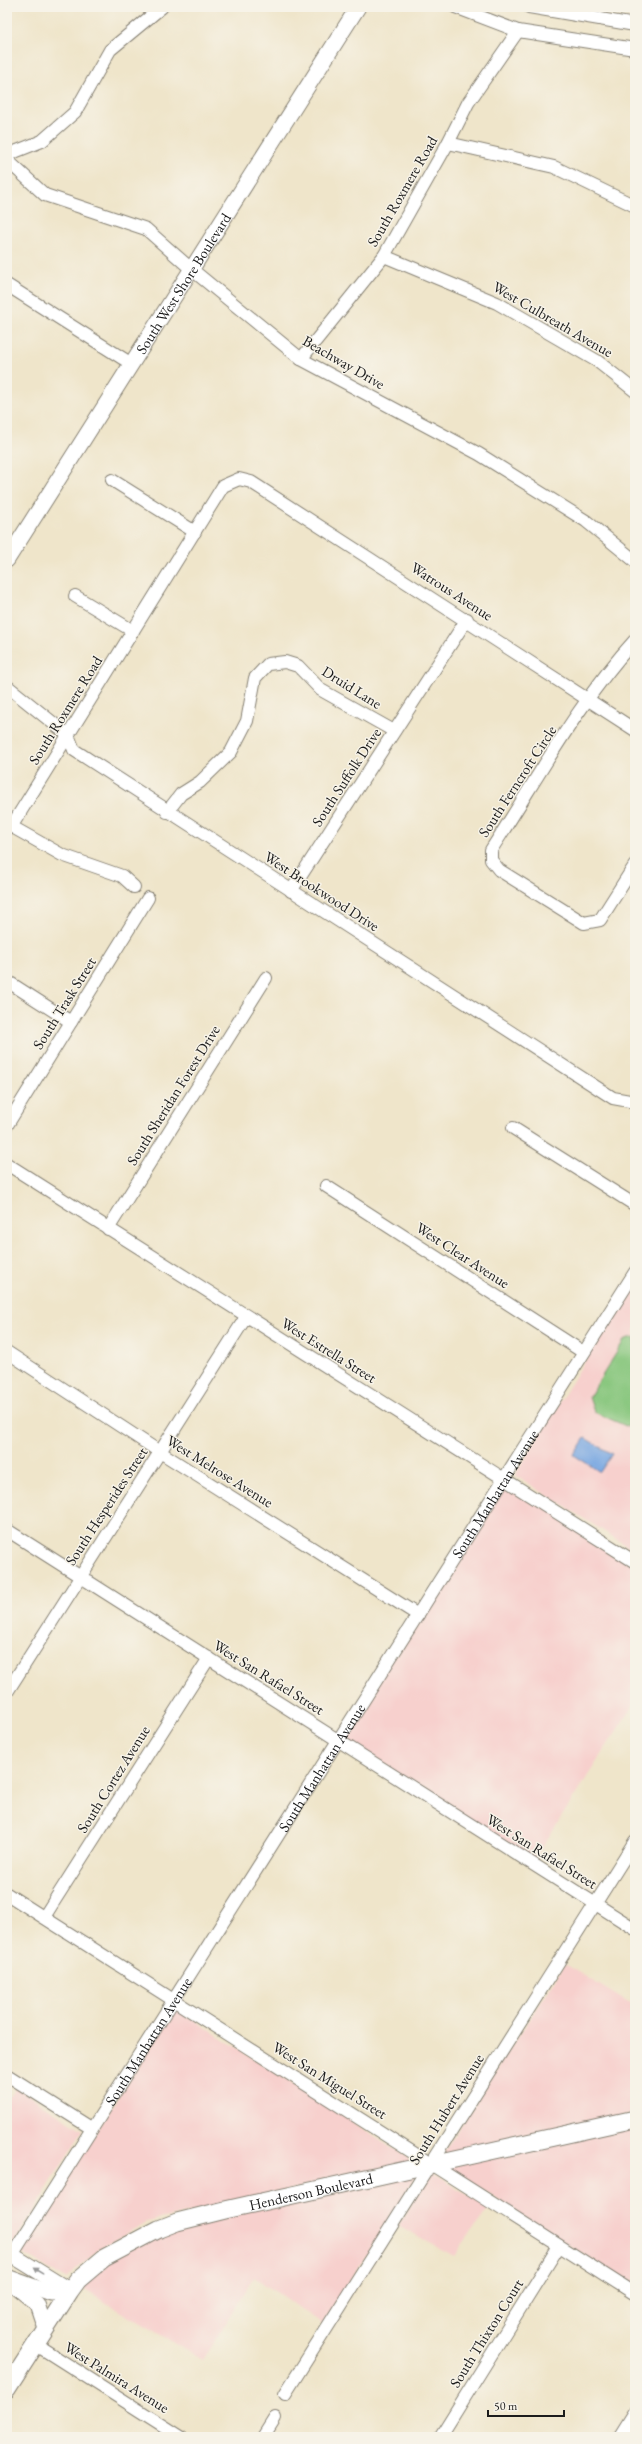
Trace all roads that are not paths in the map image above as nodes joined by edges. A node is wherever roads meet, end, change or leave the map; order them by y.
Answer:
1 (162, 7) edge
2 (358, 7) edge
3 (455, 7) edge
4 (529, 7) edge
5 (635, 25) edge
6 (518, 31) junction
7 (635, 49) edge
8 (448, 142) junction
9 (7, 155) edge
10 (7, 160) edge
11 (635, 206) edge
12 (384, 256) junction
13 (190, 268) junction
14 (7, 285) edge
15 (300, 359) junction
16 (130, 363) junction
17 (635, 391) edge
18 (112, 480) dead end
19 (251, 482) joint
20 (195, 532) junction
21 (7, 560) edge
22 (635, 560) edge
23 (75, 596) dead end
24 (467, 619) junction
25 (133, 631) junction
26 (635, 640) edge
27 (7, 686) edge
28 (589, 699) junction
29 (635, 730) edge
30 (394, 731) junction
31 (68, 735) junction
32 (167, 812) junction
33 (9, 825) edge
34 (635, 866) edge
35 (134, 887) dead end
36 (291, 891) junction
37 (148, 898) dead end
38 (266, 978) dead end
39 (7, 981) edge
40 (71, 1022) junction
41 (635, 1102) edge
42 (7, 1124) edge
43 (513, 1128) dead end
44 (7, 1164) edge
45 (326, 1186) dead end
46 (635, 1205) edge
47 (108, 1229) junction
48 (635, 1272) edge
49 (246, 1317) junction
50 (7, 1352) edge
51 (583, 1352) junction
52 (160, 1452) junction
53 (506, 1479) junction
54 (7, 1530) edge
55 (635, 1562) edge
56 (80, 1576) junction
57 (418, 1614) junction
58 (209, 1658) junction
59 (7, 1692) edge
60 (338, 1739) junction
61 (635, 1841) edge
62 (7, 1894) edge
63 (595, 1903) junction
64 (44, 1917) junction
65 (635, 1929) edge
66 (173, 1999) junction
67 (7, 2075) edge
68 (635, 2118) edge
69 (91, 2128) junction
70 (431, 2164) junction
71 (559, 2246) junction
72 (8, 2256) edge
73 (7, 2278) edge
74 (70, 2291) junction
75 (635, 2294) edge
76 (45, 2328) junction
77 (35, 2344) junction
78 (7, 2390) edge
79 (286, 2394) dead end
80 (635, 2413) edge
81 (275, 2418) dead end
82 (181, 2437) edge
83 (263, 2437) edge
84 (440, 2437) edge
85 (620, 2437) edge

1 - 9 street
2 - 13 street, South West Shore Boulevard
3 - 6 street
4 - 5 street
6 - 7 street
6 - 8 street, South Roxmere Road
8 - 11 street
8 - 12 street, South Roxmere Road
10 - 13 street, Beachway Drive
12 - 15 street, South Roxmere Road
12 - 17 street, West Culbreath Avenue
13 - 15 street, Beachway Drive
13 - 16 street, South West Shore Boulevard
14 - 16 street
15 - 22 street, Beachway Drive
16 - 21 street, South West Shore Boulevard
18 - 20 street
19 - 20 street, South Roxmere Road
19 - 24 street, Watrous Avenue
20 - 25 street, South Roxmere Road
23 - 25 street
24 - 28 street, Watrous Avenue
24 - 30 street, South Suffolk Drive
25 - 31 street, South Roxmere Road
26 - 28 street, South Ferncroft Circle
27 - 31 street, West Brookwood Drive
28 - 29 street, Watrous Avenue
28 - 34 street, South Ferncroft Circle
30 - 32 street, Druid Lane
30 - 36 street, South Suffolk Drive
31 - 32 street, West Brookwood Drive
31 - 33 street, South Roxmere Road
32 - 36 street, West Brookwood Drive
33 - 35 street
36 - 41 street, West Brookwood Drive
37 - 40 street, South Trask Street
38 - 47 street, South Sheridan Forest Drive
39 - 40 street
40 - 42 street, South Trask Street
43 - 46 street
44 - 47 street, West Estrella Street
45 - 51 street, West Clear Avenue
47 - 49 street, West Estrella Street
48 - 51 street, South Manhattan Avenue
49 - 52 street, South Hesperides Street
49 - 53 street, West Estrella Street
50 - 52 street, West Melrose Avenue
51 - 53 street, South Manhattan Avenue
52 - 56 street, South Hesperides Street
52 - 57 street, West Melrose Avenue
53 - 55 street, West Estrella Street
53 - 57 street, South Manhattan Avenue
54 - 56 street, West San Rafael Street
56 - 58 street, West San Rafael Street
56 - 59 street, South Hesperides Street
57 - 60 street, South Manhattan Avenue
58 - 60 street, West San Rafael Street
58 - 64 street, South Cortez Avenue
60 - 63 street, West San Rafael Street
60 - 66 street, South Manhattan Avenue
61 - 63 street, South Hubert Avenue
62 - 64 street, West San Miguel Street
63 - 65 street, West San Rafael Street
63 - 70 street, South Hubert Avenue
64 - 66 street, West San Miguel Street
66 - 69 street, South Manhattan Avenue
66 - 70 street, West San Miguel Street
67 - 69 street
68 - 70 main road, Henderson Boulevard
69 - 72 street, South Manhattan Avenue
70 - 71 street, West San Miguel Street
70 - 74 main road, Henderson Boulevard
70 - 79 street, South Hubert Avenue
71 - 75 street, West San Miguel Street
71 - 84 street, South Thixton Court
74 -> 72 street
73 - 74 street
73 - 76 street
74 - 76 main road
76 - 77 main road
77 - 78 main road
77 - 82 street, West Palmira Avenue
80 - 85 street
81 - 83 street

